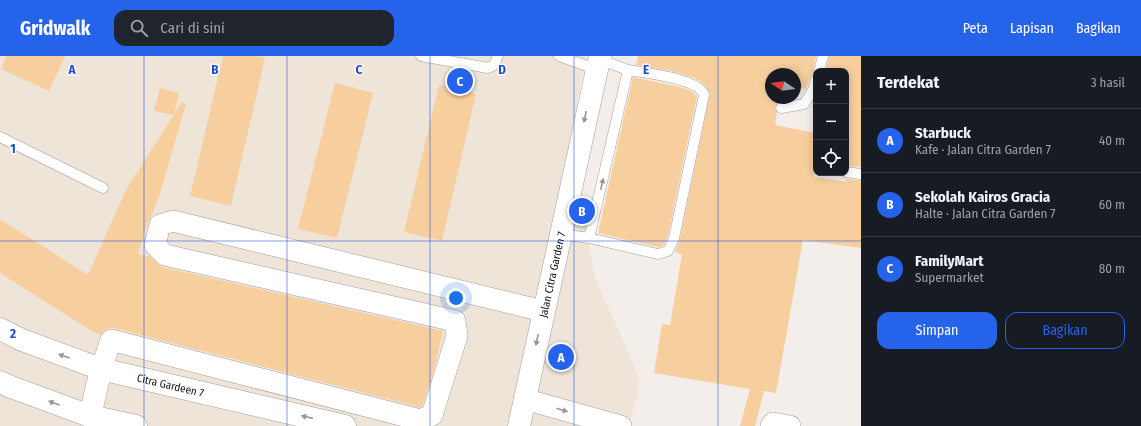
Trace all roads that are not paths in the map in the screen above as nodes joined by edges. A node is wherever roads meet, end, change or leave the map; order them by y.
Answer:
1 (421, 56) edge
2 (498, 56) edge
3 (559, 56) edge
4 (823, 56) edge
5 (597, 65) edge
6 (820, 68) edge
7 (628, 70) junction
8 (813, 88) edge
9 (781, 108) dead end
10 (0, 137) edge
11 (849, 172) edge
12 (861, 174) edge
13 (103, 188) dead end
14 (560, 234) junction
15 (589, 238) junction
16 (543, 312) junction
17 (0, 328) edge
18 (101, 369) junction
19 (0, 382) edge
20 (524, 399) junction
21 (90, 416) junction
22 (612, 425) edge
23 (136, 426) edge
24 (345, 426) edge
25 (509, 426) edge
26 (519, 426) edge
27 (770, 426) edge
28 (790, 426) edge

1 - 2 lane
3 - 5 lane
4 - 6 lane
5 - 7 lane
5 -> 14 main road, Jalan Citra Garden 7
15 -> 7 lane
7 - 15 lane
8 - 9 lane
10 - 13 lane
11 - 12 lane
14 - 15 lane
14 - 16 main road, Jalan Citra Garden 7
16 - 18 street
16 -> 20 main road, Jalan Citra Garden 7
18 -> 17 main road, Citra Gardeen 7
18 - 21 main road
24 -> 18 main road, Citra Gardeen 7
21 -> 19 main road
20 -> 22 street
20 - 25 main road, Jalan Citra Garden 7
20 - 26 main road, Jalan Citra Garden 7
21 - 23 main road
27 - 28 street

